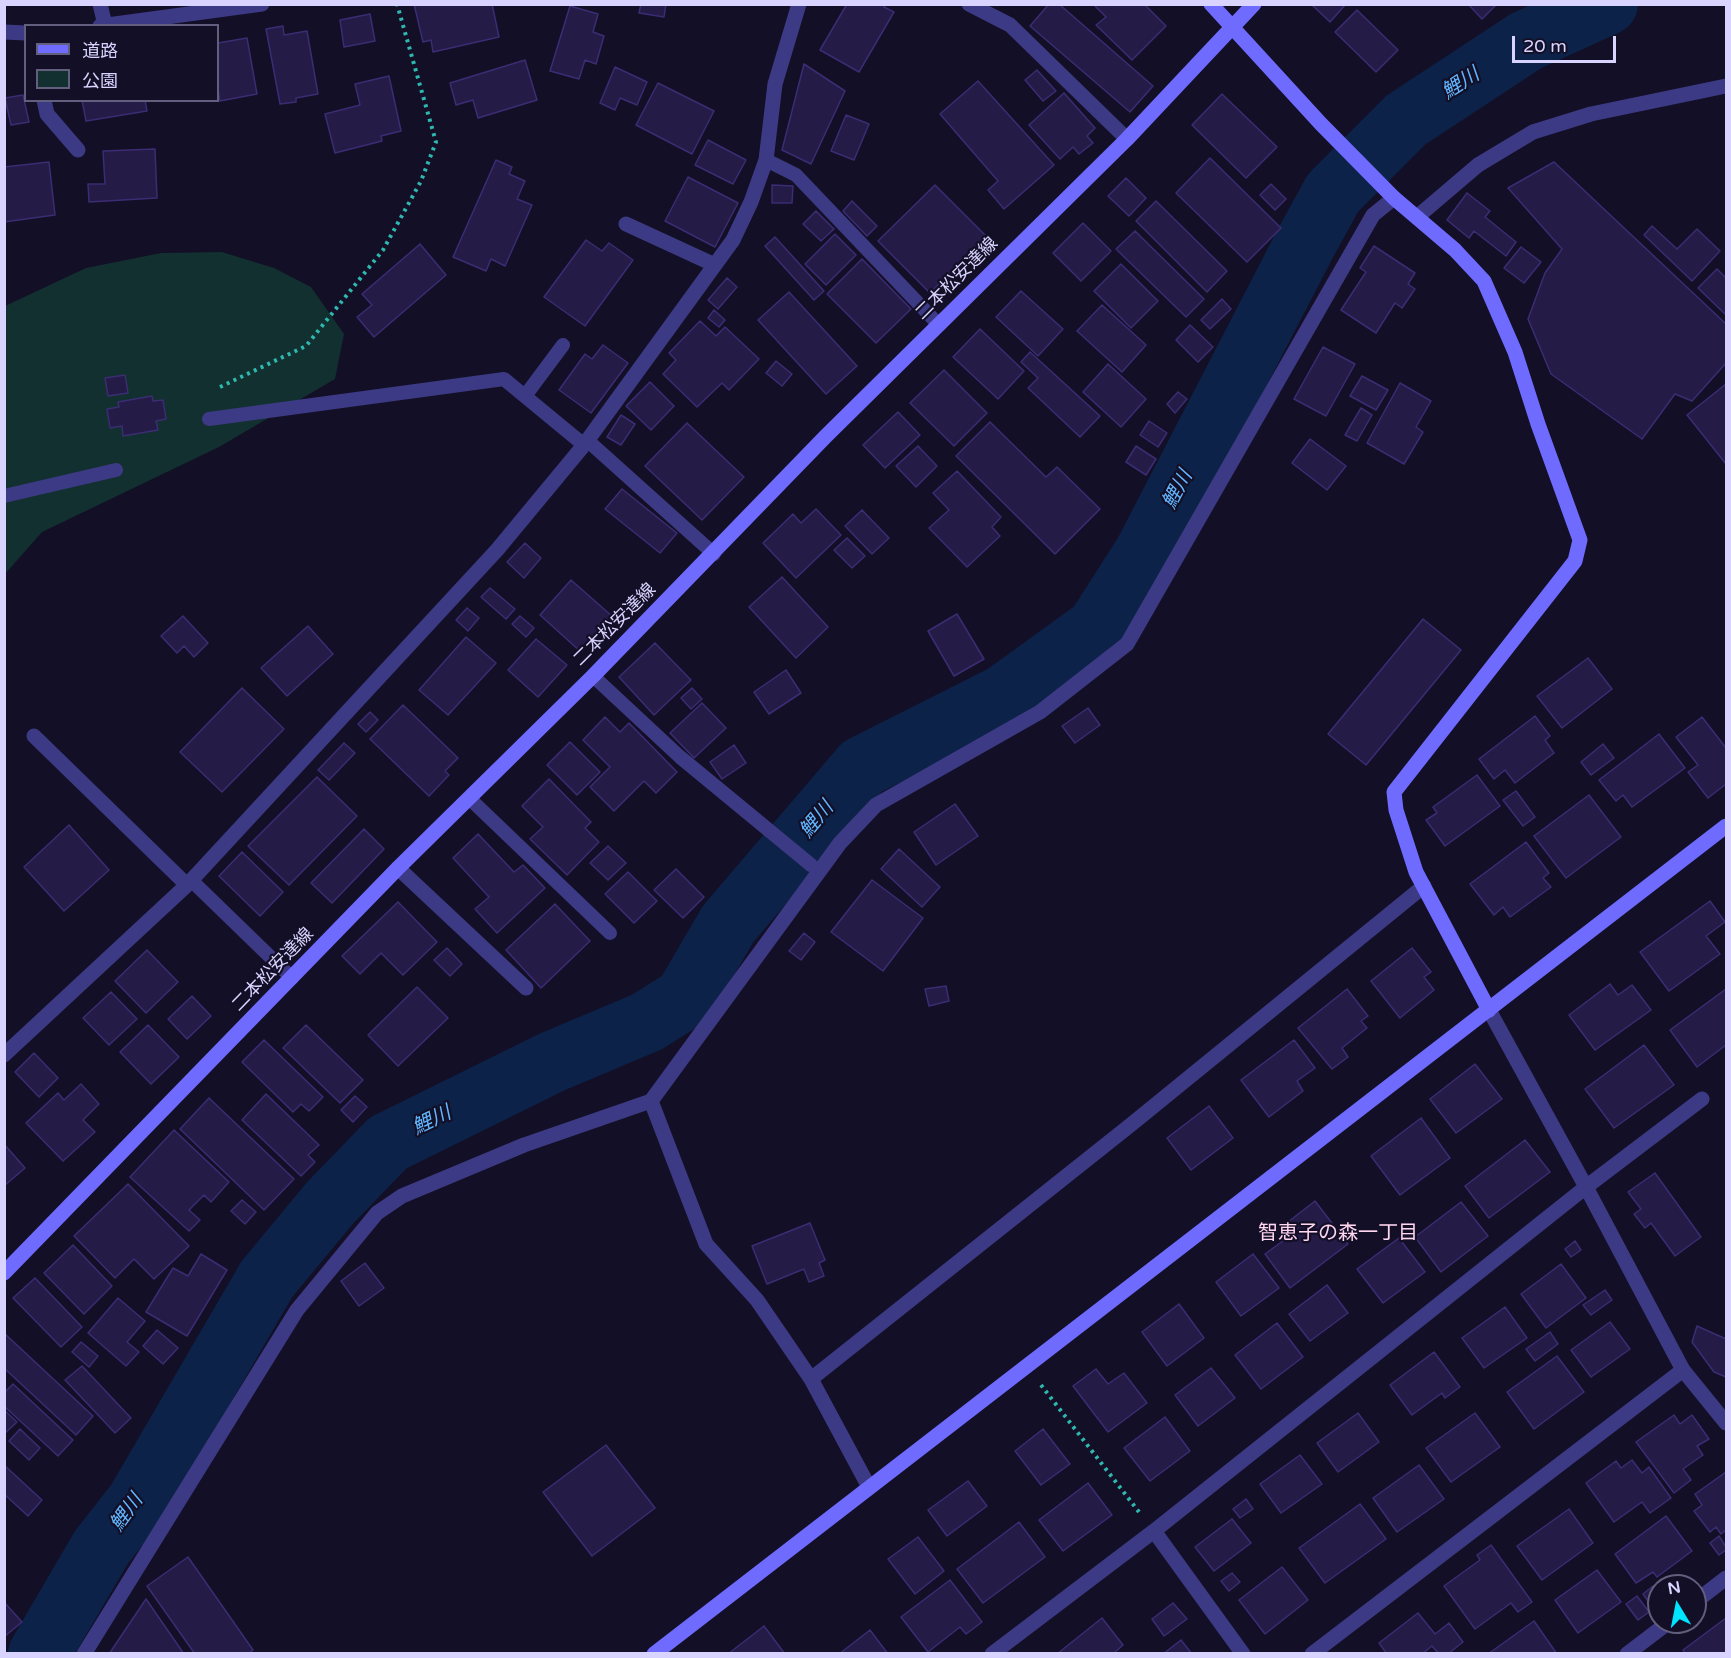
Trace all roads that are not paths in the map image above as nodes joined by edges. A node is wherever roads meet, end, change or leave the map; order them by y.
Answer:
1 (100, 4) edge
2 (262, 4) edge
3 (799, 4) edge
4 (969, 4) edge
5 (1211, 4) edge
6 (1254, 4) edge
7 (105, 24) edge
8 (112, 24) edge
9 (1232, 26) junction
10 (4, 32) edge
11 (24, 33) edge
12 (1726, 86) edge
13 (44, 102) edge
14 (1127, 139) junction
15 (78, 150) dead end
16 (766, 160) junction
17 (1394, 198) junction
18 (1417, 217) junction
19 (626, 224) dead end
20 (714, 265) junction
21 (939, 325) junction
22 (563, 345) dead end
23 (525, 396) junction
24 (209, 419) dead end
25 (586, 442) junction
26 (116, 470) dead end
27 (4, 496) edge
28 (714, 554) junction
29 (593, 676) junction
30 (34, 736) dead end
31 (469, 798) junction
32 (1726, 826) edge
33 (398, 868) junction
34 (815, 868) junction
35 (189, 883) junction
36 (1424, 886) junction
37 (610, 933) dead end
38 (292, 978) junction
39 (526, 988) dead end
40 (1489, 1010) junction
41 (4, 1055) edge
42 (1702, 1099) dead end
43 (651, 1101) junction
44 (1586, 1187) junction
45 (4, 1273) edge
46 (1683, 1370) junction
47 (811, 1378) junction
48 (1726, 1424) edge
49 (869, 1488) junction
50 (1154, 1531) junction
51 (1726, 1578) edge
52 (1707, 1593) edge
53 (1653, 1634) edge
54 (84, 1653) edge
55 (655, 1653) edge
56 (992, 1653) edge
57 (1244, 1653) edge
58 (1312, 1653) edge
59 (1627, 1653) edge

1 - 7 street
2 - 8 street
3 - 16 street
4 - 14 street
5 - 9 street
6 - 9 street, 二本松安達線
9 - 14 street, 二本松安達線
9 - 17 street
10 - 11 street
12 - 18 street
13 - 15 street
14 - 21 street, 二本松安達線
16 - 20 street
16 - 21 lane
17 - 18 street
17 - 34 street
18 - 36 street
19 - 20 street
20 - 25 street
21 - 28 street, 二本松安達線
22 - 23 lane
23 - 24 lane
23 - 25 lane
25 - 28 lane
25 - 35 street
26 - 27 lane
28 - 29 street, 二本松安達線
29 - 31 street, 二本松安達線
29 - 34 lane
30 - 35 street
31 - 33 street, 二本松安達線
31 - 37 lane
32 - 40 street
33 - 38 street, 二本松安達線
33 - 39 street
34 - 43 street
35 - 38 lane
35 - 41 street
36 - 40 street
36 - 47 street
38 - 45 street, 二本松安達線
40 - 44 street
40 - 49 street
42 - 44 street
43 - 47 street
43 - 54 street
44 - 46 street
44 - 50 street
46 - 48 street
46 - 58 street
47 - 49 street
49 - 55 street
50 - 56 street
50 - 57 street
51 - 52 street
53 - 59 street

